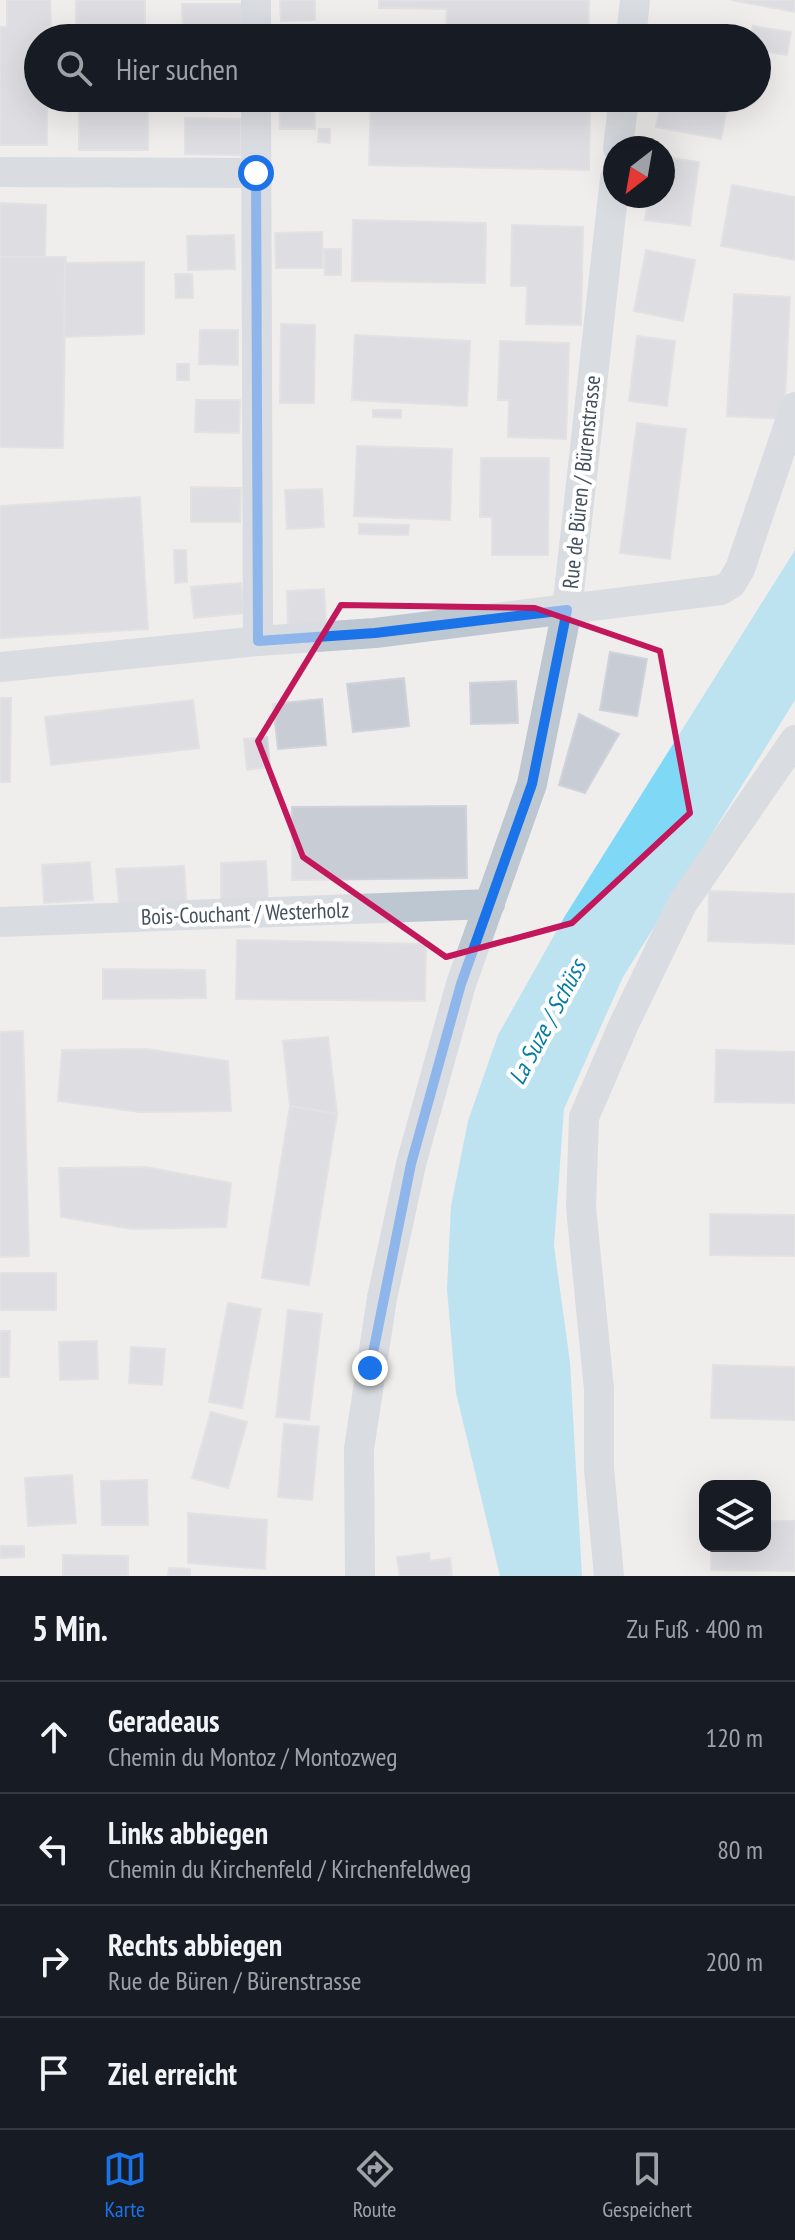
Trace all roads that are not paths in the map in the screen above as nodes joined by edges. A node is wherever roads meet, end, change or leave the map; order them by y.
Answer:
1 (256, 0) edge
2 (635, 0) edge
3 (256, 24) edge
4 (632, 24) edge
5 (256, 112) edge
6 (622, 112) edge
7 (619, 136) edge
8 (0, 172) edge
9 (256, 173) junction
10 (612, 208) edge
11 (795, 407) edge
12 (567, 610) junction
13 (258, 641) junction
14 (0, 667) edge
15 (795, 740) edge
16 (490, 904) junction
17 (0, 922) edge
18 (360, 1576) edge
19 (609, 1576) edge

1 - 3 street
2 - 4 street
5 - 9 street
6 - 7 street
8 - 9 street
9 - 13 street
10 - 12 street, Rue de Büren / Bürenstrasse
11 - 12 street
12 - 13 street
12 - 16 street, Rue de Büren / Bürenstrasse
13 - 14 street
15 - 19 street
16 - 17 street, Bois-Couchant / Westerholz
16 - 18 street, Rue de Büren / Bürenstrasse

